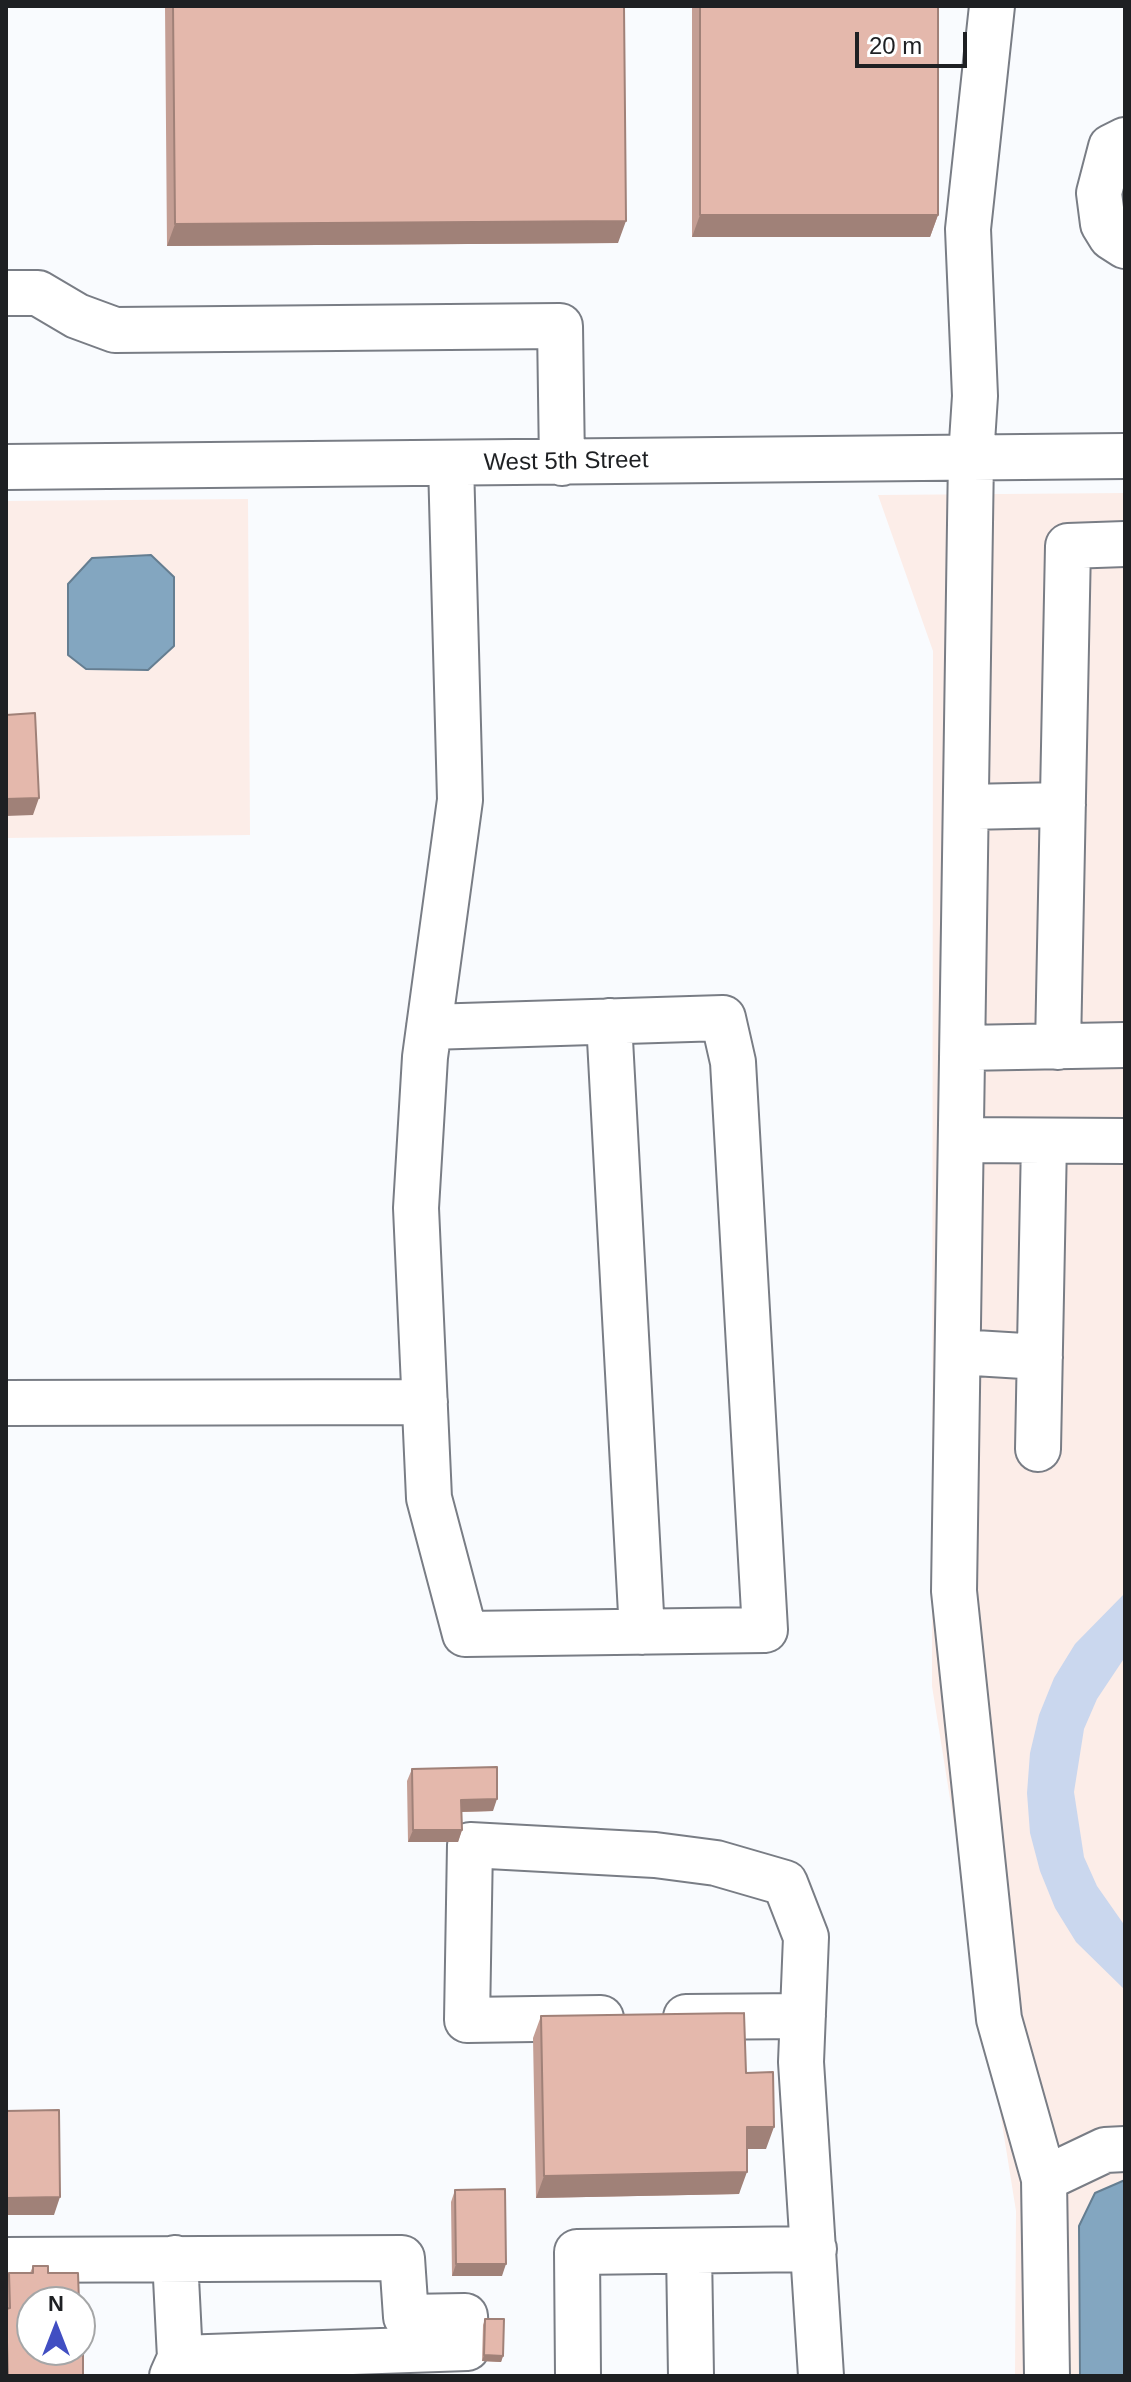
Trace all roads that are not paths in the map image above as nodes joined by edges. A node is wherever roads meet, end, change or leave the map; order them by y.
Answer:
1 (992, 6) edge
2 (1125, 140) edge
3 (1125, 246) edge
4 (6, 293) edge
5 (1125, 456) edge
6 (971, 457) junction
7 (451, 463) junction
8 (562, 463) junction
9 (6, 467) edge
10 (1125, 544) edge
11 (1063, 805) junction
12 (966, 807) junction
13 (609, 1021) junction
14 (429, 1027) junction
15 (1125, 1045) edge
16 (1058, 1047) junction
17 (963, 1048) junction
18 (961, 1140) junction
19 (1044, 1141) junction
20 (1125, 1141) edge
21 (958, 1352) junction
22 (1040, 1357) junction
23 (425, 1402) junction
24 (6, 1403) edge
25 (1038, 1449) dead end
26 (642, 1632) junction
27 (803, 2016) junction
28 (1125, 2149) edge
29 (1044, 2179) junction
30 (814, 2249) junction
31 (689, 2251) junction
32 (175, 2258) junction
33 (6, 2260) edge
34 (176, 2367) edge
35 (578, 2376) edge
36 (691, 2376) edge
37 (821, 2376) edge
38 (1047, 2376) edge

1 - 6 street
2 - 3 street
4 - 8 street
5 - 6 street, West 5th Street
6 - 8 street, West 5th Street
6 - 12 street
7 - 8 street, West 5th Street
7 - 9 street, West 5th Street
7 - 14 street
10 - 11 street
11 - 12 street
11 - 16 street
12 - 17 street
13 - 14 street
13 - 26 street
13 - 26 street
14 - 23 street
15 - 16 street
16 - 17 street
17 - 18 street
18 - 19 street
18 - 21 street
19 - 20 street
19 - 22 street
21 - 22 street
21 - 29 street
22 - 25 street
23 - 24 street
23 - 26 street
27 - 27 street
27 - 30 street
28 - 29 street
29 - 38 street
30 - 31 street
30 - 37 street
31 - 35 street
31 - 36 street
32 - 33 street
32 - 34 street
32 - 34 street

